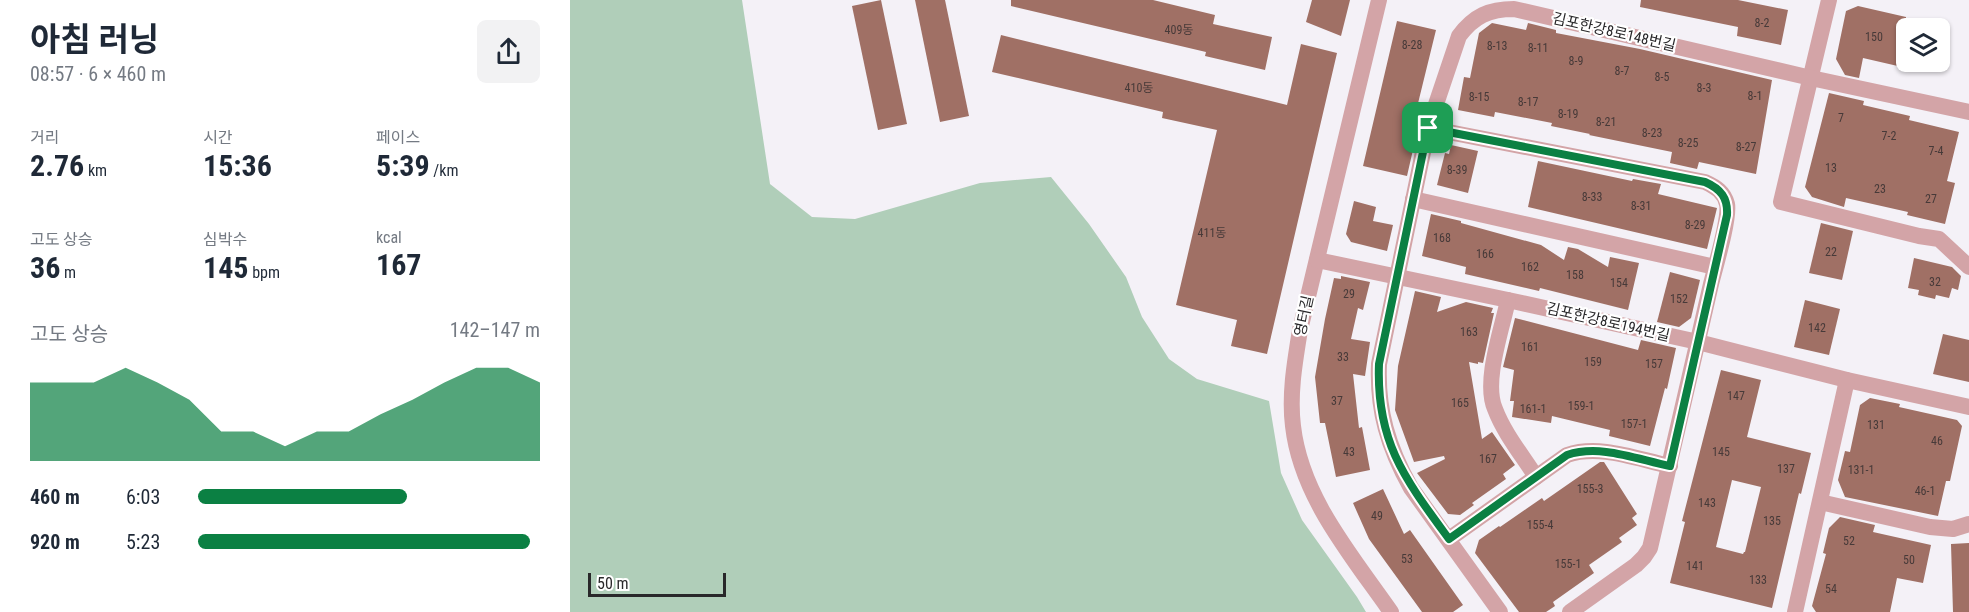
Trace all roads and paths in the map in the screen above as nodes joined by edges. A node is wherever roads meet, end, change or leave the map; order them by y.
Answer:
1 (1379, 0) edge
2 (1829, 0) edge
3 (1811, 78) junction
4 (1969, 112) edge
5 (1428, 128) junction
6 (1413, 199) junction
7 (1317, 260) junction
8 (1715, 267) junction
9 (1969, 267) edge
10 (1396, 277) junction
11 (1508, 300) junction
12 (1698, 342) junction
13 (1847, 380) junction
14 (1969, 406) edge
15 (1670, 466) junction
16 (1536, 477) junction
17 (1820, 502) junction
18 (1969, 524) edge
19 (1449, 539) junction
20 (1391, 612) edge
21 (1500, 612) edge
22 (1570, 612) edge
23 (1795, 612) edge

1 - 7 street, 영터길
2 - 3 street
3 - 4 street, 김포한강8로148번길
3 - 5 street, 김포한강8로148번길
3 - 9 street
5 - 6 street, 김포한강8로148번길
5 - 8 street
6 - 8 street
6 - 10 street, 김포한강8로148번길
7 - 10 street, 김포한강8로194번길
7 - 20 street, 영터길
8 - 12 street
10 - 11 street, 김포한강8로194번길
10 - 19 street, 김포한강8로148번길
11 - 12 street, 김포한강8로194번길
11 - 16 street
12 - 13 street, 김포한강8로194번길
12 - 15 street
13 - 14 street, 김포한강8로194번길
13 - 17 street
15 - 16 street
15 - 22 street
16 - 19 street
17 - 18 street
17 - 23 street
19 - 21 street, 김포한강8로148번길

